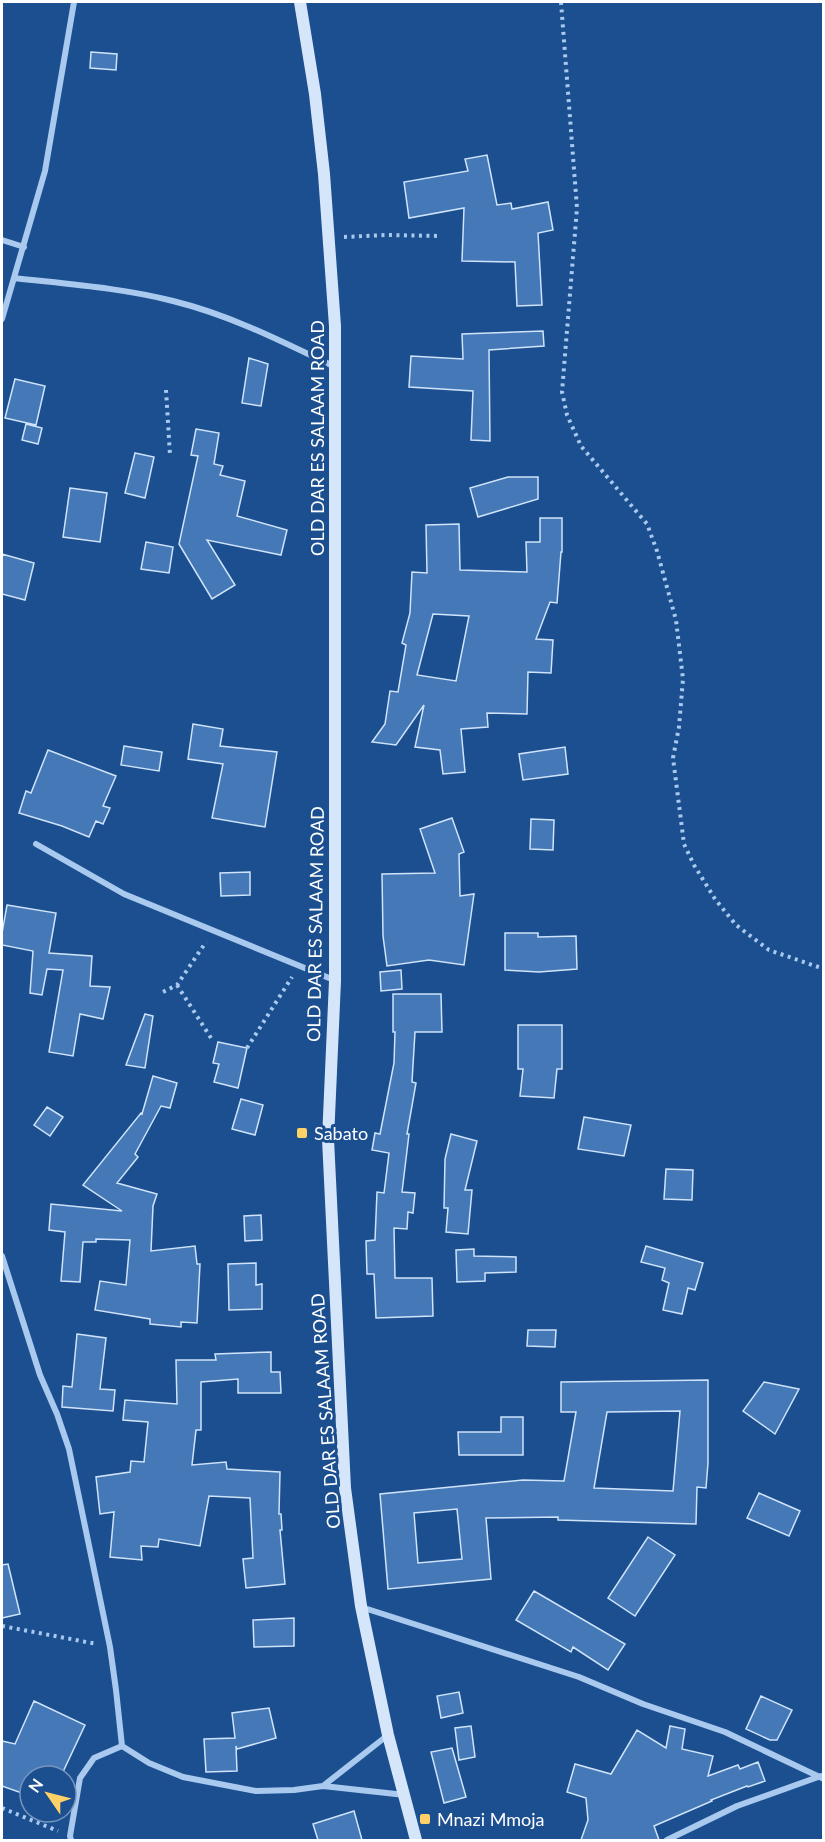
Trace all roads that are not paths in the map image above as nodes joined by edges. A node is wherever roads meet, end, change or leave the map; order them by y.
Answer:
1 (74, 2) edge
2 (300, 2) edge
3 (2, 240) edge
4 (24, 247) junction
5 (14, 278) junction
6 (2, 319) edge
7 (336, 367) junction
8 (36, 844) dead end
9 (335, 981) junction
10 (2, 1256) edge
11 (361, 1606) junction
12 (388, 1735) junction
13 (122, 1746) junction
14 (822, 1777) edge
15 (323, 1786) junction
16 (405, 1795) junction
17 (70, 1838) edge
18 (416, 1840) edge
19 (667, 1840) edge

1 - 4 street
2 - 7 street, OLD DAR ES SALAAM ROAD
3 - 4 street
4 - 5 street
5 - 6 street
5 - 7 street
7 - 9 street, OLD DAR ES SALAAM ROAD
8 - 9 street
9 - 11 street, OLD DAR ES SALAAM ROAD
10 - 13 street
11 - 12 street, OLD DAR ES SALAAM ROAD
11 - 14 street
12 - 15 street
12 - 16 street, OLD DAR ES SALAAM ROAD
13 - 15 street
13 - 17 street
14 - 19 street
15 - 16 street
16 - 18 street, OLD DAR ES SALAAM ROAD

